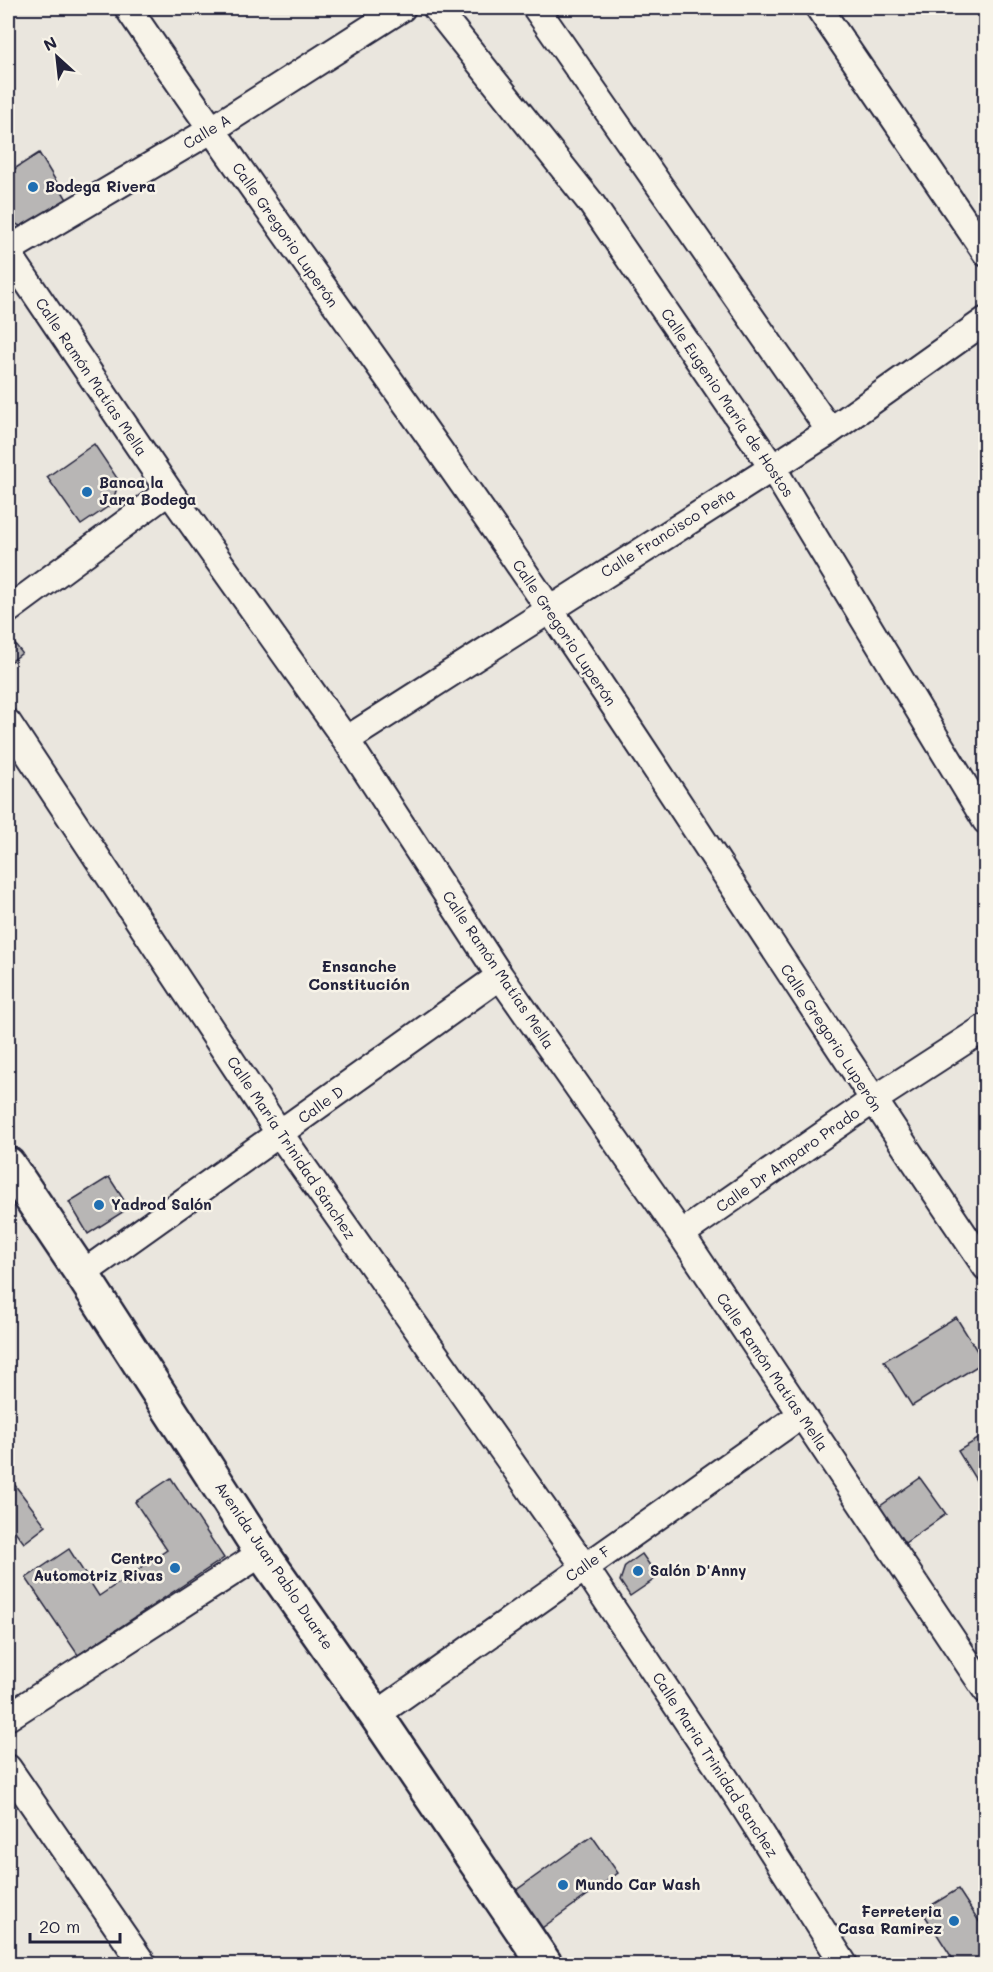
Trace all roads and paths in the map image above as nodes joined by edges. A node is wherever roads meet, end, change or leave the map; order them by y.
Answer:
1 (128, 8) edge
2 (402, 8) edge
3 (436, 8) edge
4 (536, 8) edge
5 (819, 8) edge
6 (211, 130) junction
7 (8, 252) edge
8 (986, 253) edge
9 (986, 320) edge
10 (830, 431) junction
11 (772, 467) junction
12 (169, 491) junction
13 (549, 608) junction
14 (8, 610) edge
15 (8, 723) edge
16 (346, 740) junction
17 (986, 821) edge
18 (500, 976) junction
19 (986, 1027) edge
20 (872, 1101) junction
21 (280, 1134) junction
22 (8, 1164) edge
23 (681, 1234) junction
24 (986, 1267) edge
25 (82, 1274) junction
26 (801, 1415) junction
27 (262, 1553) junction
28 (584, 1566) junction
29 (986, 1690) edge
30 (376, 1715) junction
31 (8, 1717) edge
32 (8, 1768) edge
33 (143, 1965) edge
34 (545, 1965) edge
35 (844, 1965) edge

1 - 6 street, Calle Gregorio Luperón
2 - 6 street, Calle A
3 - 11 street, Calle Eugenio María de Hostos
4 - 10 street
5 - 8 street
6 - 7 street, Calle A
6 - 13 street, Calle Gregorio Luperón
7 - 12 street, Calle Ramón Matías Mella
9 - 10 street, Calle Francisco Peña
10 - 11 street, Calle Francisco Peña
11 - 13 street, Calle Francisco Peña
11 - 17 street, Calle Eugenio María de Hostos
12 - 14 street
12 - 16 street, Calle Ramón Matías Mella
13 - 16 street, Calle Francisco Peña
13 - 20 street, Calle Gregorio Luperón
15 - 21 street, Calle María Trinidad Sánchez
16 - 18 street, Calle Ramón Matías Mella
18 - 21 street, Calle D
18 - 23 street, Calle Ramón Matías Mella
19 - 20 street, Calle Dr Amparo Prado
20 - 23 street, Calle Dr Amparo Prado
20 - 24 street, Calle Gregorio Luperón
21 - 25 street, Calle D
21 - 28 street, Calle María Trinidad Sánchez
22 - 25 main road, Avenida Juan Pablo Duarte
23 - 26 street, Calle Ramón Matías Mella
25 - 27 main road, Avenida Juan Pablo Duarte
26 - 28 street, Calle F
26 - 29 street, Calle Ramón Matías Mella
27 - 30 main road, Avenida Juan Pablo Duarte
27 - 31 street
28 - 30 street, Calle F
28 - 35 street, Calle Maria Trinidad Sanchez
30 - 34 main road, Avenida Juan Pablo Duarte
32 - 33 street

